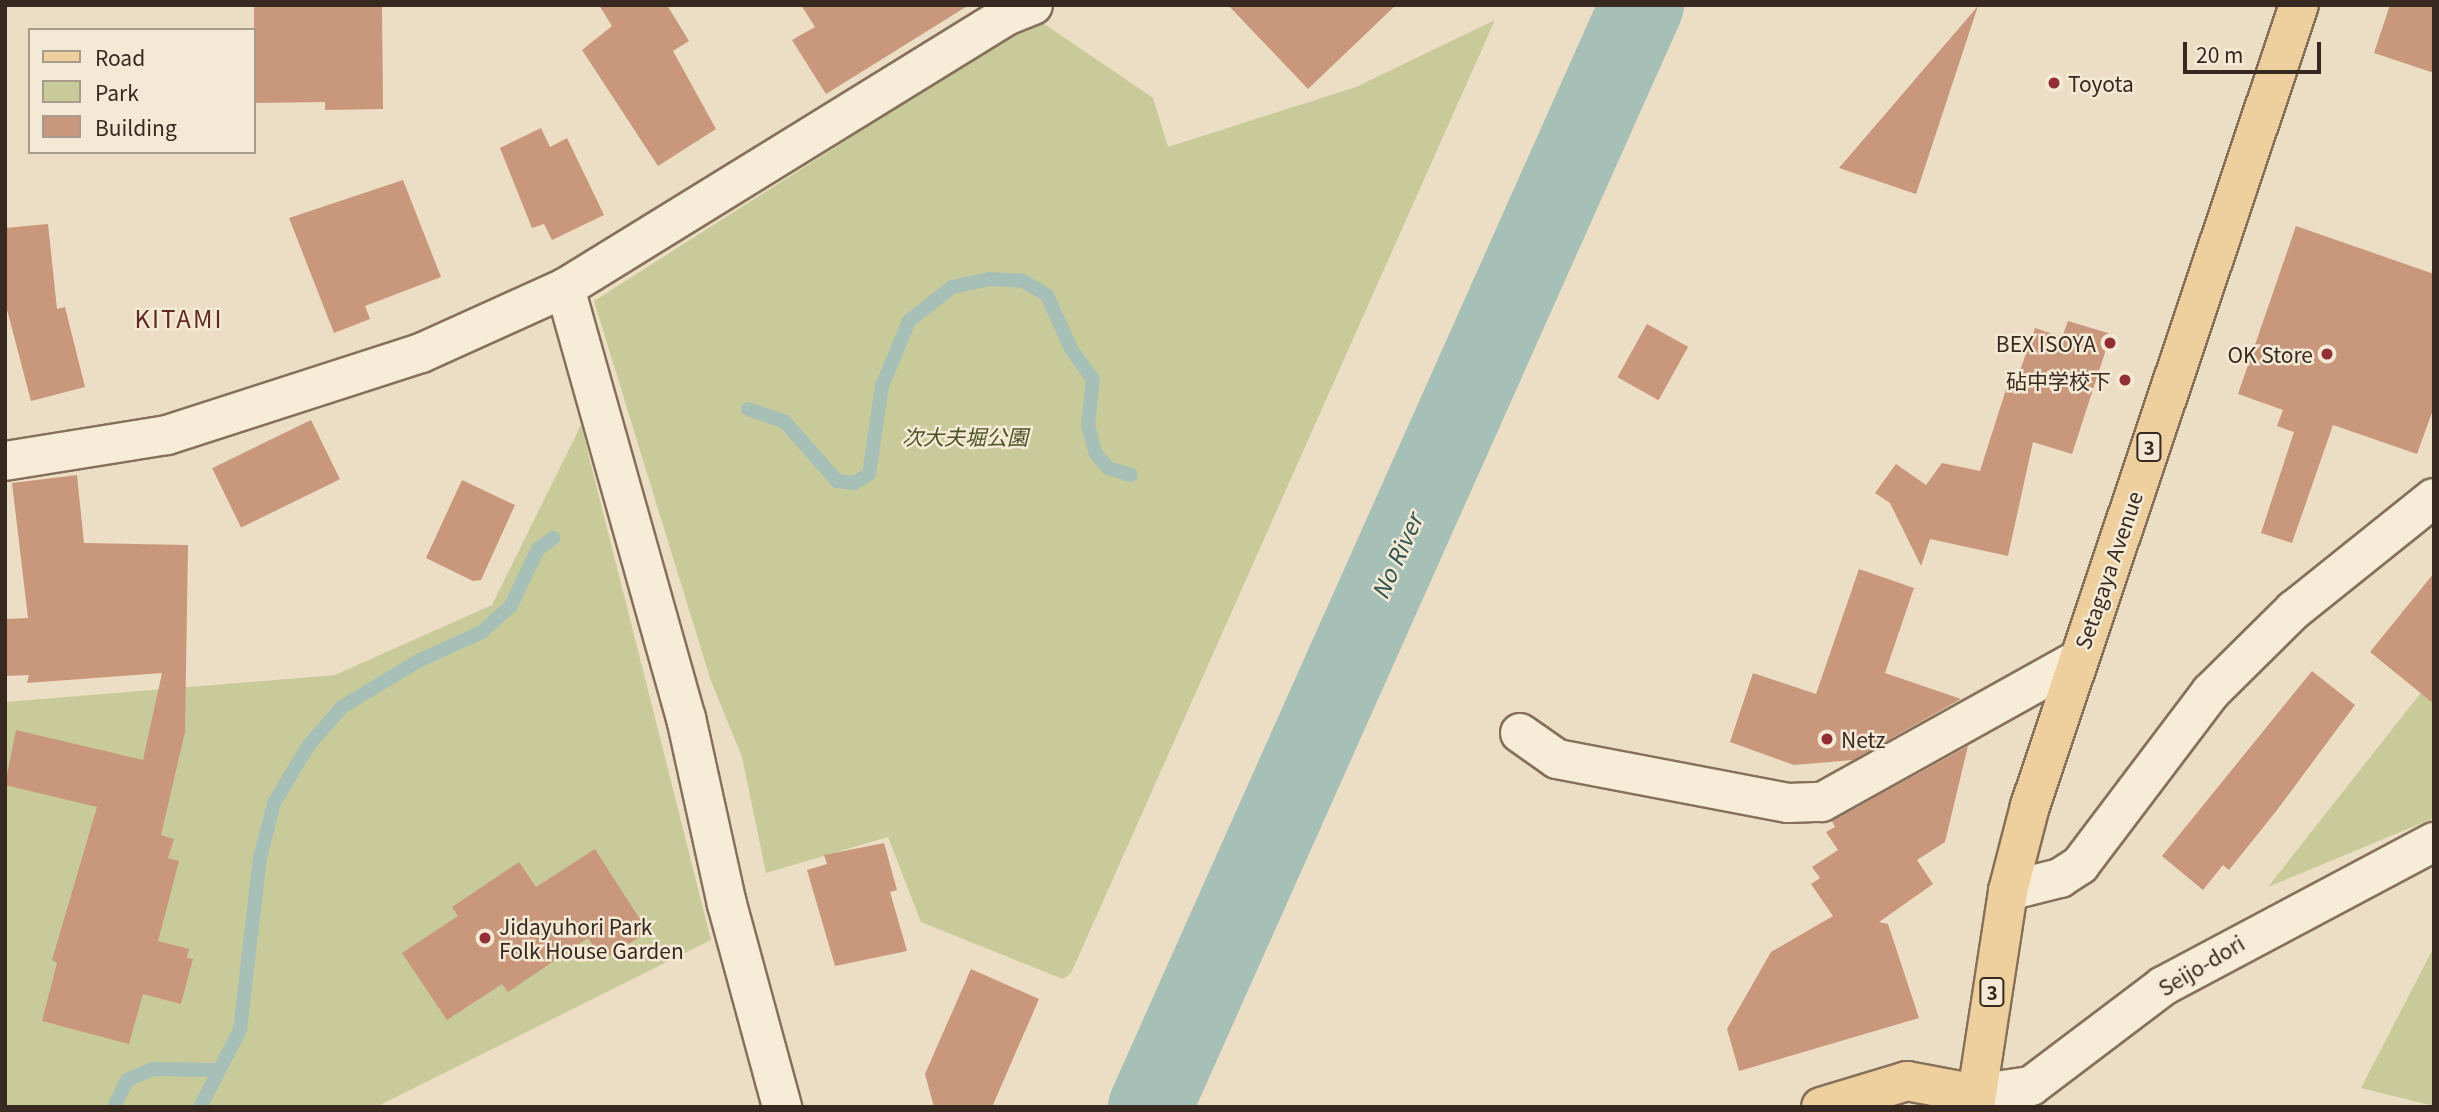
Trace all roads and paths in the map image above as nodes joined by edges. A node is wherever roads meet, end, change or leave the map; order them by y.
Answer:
1 (2299, 5) edge
2 (1011, 9) edge
3 (565, 288) junction
4 (5, 461) edge
5 (2434, 498) edge
6 (2077, 660) junction
7 (1520, 733) dead end
8 (2434, 842) edge
9 (2008, 891) junction
10 (1976, 1100) edge
11 (782, 1107) edge
12 (1821, 1107) edge

1 - 6 main road, Setagaya Avenue / 3
2 - 3 street
3 - 4 street
3 - 11 street
5 - 9 street
6 - 7 street
6 - 9 main road, Setagaya Avenue / 3
8 - 10 street, Seijo-dori
9 - 10 main road, Setagaya Avenue / 3
10 - 12 main road

